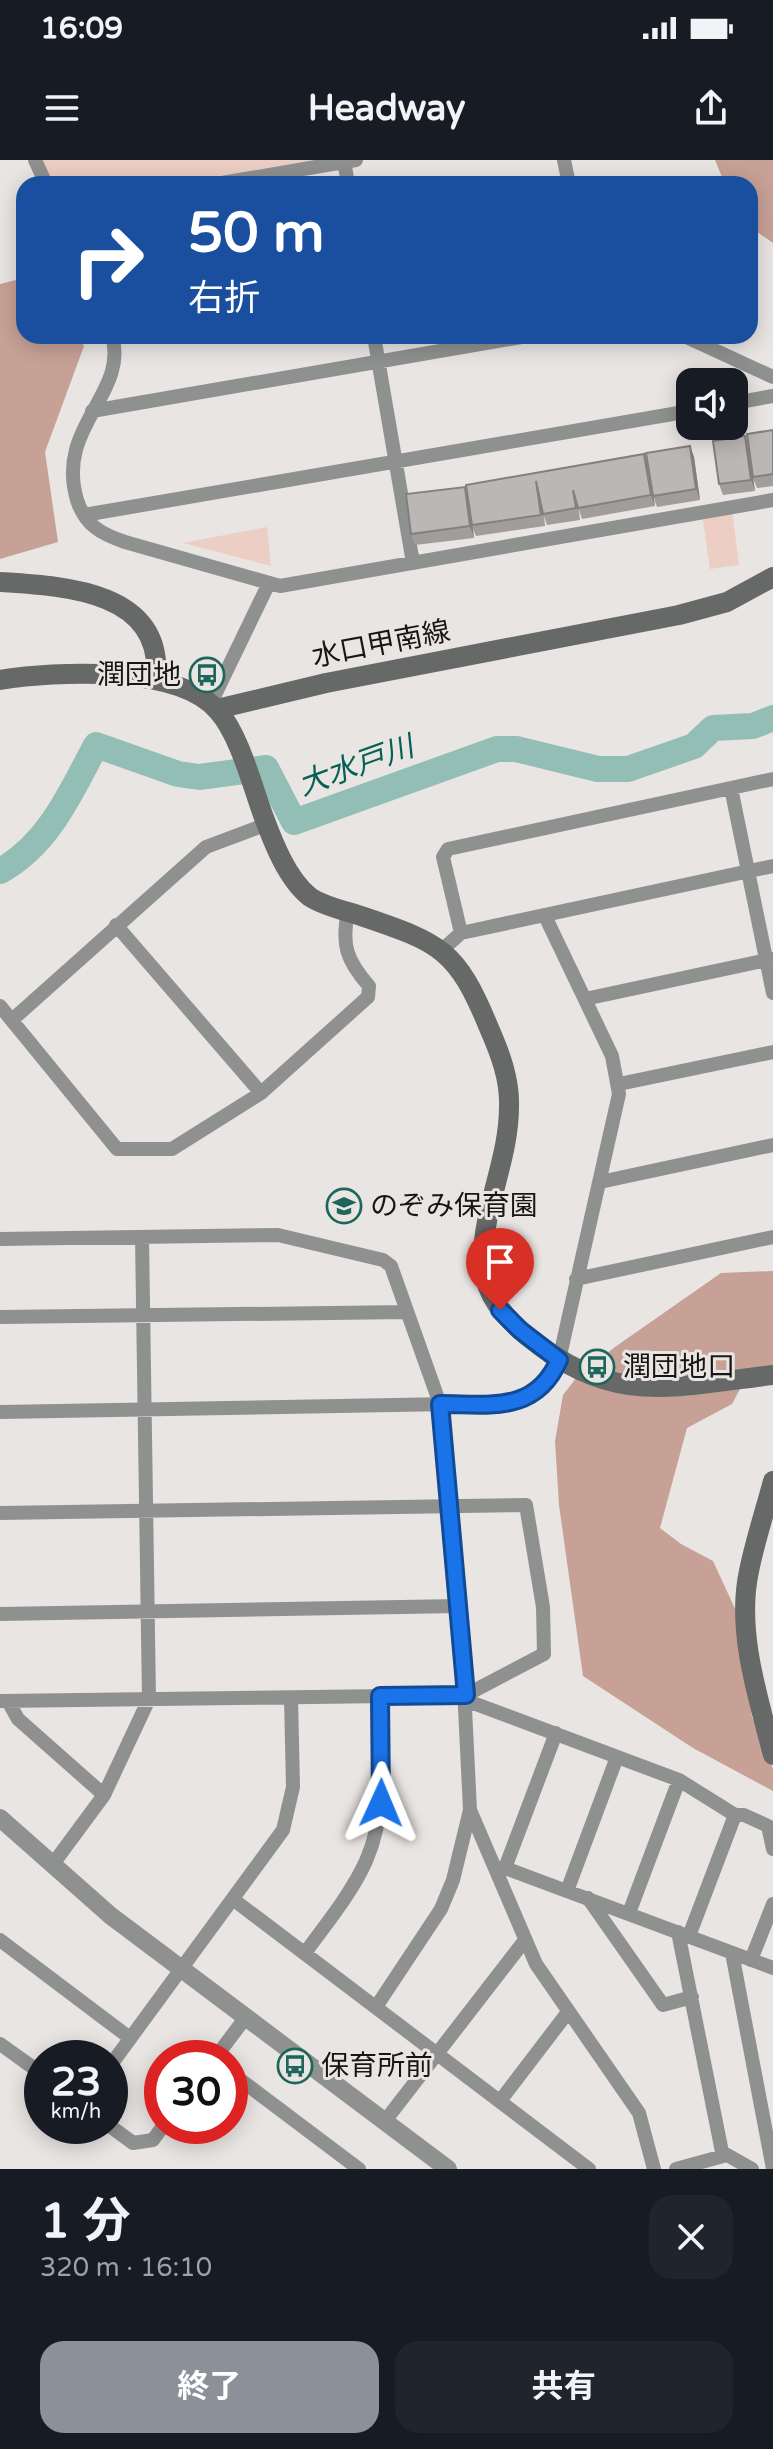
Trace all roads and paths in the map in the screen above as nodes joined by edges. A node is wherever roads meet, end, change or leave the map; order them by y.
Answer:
1 (348, 161) edge
2 (262, 176) edge
3 (114, 344) edge
4 (376, 344) edge
5 (481, 344) edge
6 (701, 344) edge
7 (379, 362) junction
8 (773, 377) edge
9 (773, 396) edge
10 (748, 400) edge
11 (92, 411) junction
12 (676, 413) edge
13 (397, 462) junction
14 (773, 500) edge
15 (84, 515) junction
16 (413, 563) junction
17 (773, 577) edge
18 (0, 582) edge
19 (269, 583) junction
20 (156, 678) junction
21 (0, 680) edge
22 (214, 706) junction
23 (773, 779) edge
24 (731, 788) junction
25 (267, 824) junction
26 (773, 866) edge
27 (746, 872) junction
28 (348, 912) junction
29 (545, 916) junction
30 (116, 925) junction
31 (461, 933) junction
32 (443, 949) junction
33 (769, 959) edge
34 (773, 993) edge
35 (585, 999) junction
36 (0, 1006) edge
37 (12, 1020) junction
38 (773, 1052) edge
39 (619, 1084) junction
40 (261, 1093) junction
41 (773, 1145) edge
42 (600, 1182) junction
43 (142, 1237) junction
44 (773, 1237) edge
45 (0, 1239) edge
46 (576, 1279) junction
47 (407, 1312) junction
48 (144, 1316) junction
49 (0, 1317) edge
50 (559, 1360) junction
51 (773, 1375) edge
52 (440, 1404) junction
53 (145, 1410) junction
54 (0, 1412) edge
55 (773, 1481) edge
56 (450, 1506) junction
57 (146, 1511) junction
58 (0, 1513) edge
59 (460, 1606) junction
60 (148, 1612) junction
61 (0, 1614) edge
62 (466, 1695) junction
63 (380, 1696) junction
64 (291, 1698) junction
65 (149, 1699) junction
66 (4, 1701) edge
67 (556, 1733) junction
68 (773, 1755) edge
69 (617, 1757) junction
70 (679, 1780) junction
71 (104, 1795) junction
72 (470, 1810) junction
73 (735, 1815) junction
74 (0, 1818) edge
75 (773, 1849) edge
76 (53, 1864) junction
77 (500, 1869) junction
78 (567, 1891) junction
79 (588, 1898) junction
80 (234, 1900) junction
81 (773, 1904) edge
82 (629, 1913) junction
83 (684, 1934) junction
84 (0, 1940) edge
85 (525, 1940) junction
86 (305, 1953) junction
87 (732, 1953) junction
88 (751, 1960) junction
89 (182, 1968) junction
90 (773, 1968) edge
91 (692, 1997) junction
92 (376, 2007) junction
93 (568, 2012) junction
94 (246, 2017) junction
95 (130, 2038) junction
96 (229, 2040) edge
97 (128, 2041) edge
98 (0, 2044) edge
99 (437, 2053) junction
100 (24, 2061) edge
101 (248, 2086) edge
102 (500, 2101) junction
103 (385, 2121) junction
104 (727, 2155) junction
105 (359, 2169) edge
106 (448, 2169) edge
107 (589, 2169) edge
108 (654, 2169) edge
109 (676, 2169) edge
110 (752, 2169) edge
111 (773, 2169) edge

1 - 2 street
3 - 11 street
4 - 7 street
5 - 7 street
6 - 8 street
7 - 11 street
7 - 13 street
9 - 10 street
11 - 15 street
12 - 13 street
13 - 15 street
13 - 16 street
14 - 16 street
15 - 19 street
16 - 19 street
17 - 22 main road, 水口甲南線
18 - 20 main road
19 - 22 street
20 - 21 main road
20 - 22 main road
22 - 25 main road
23 - 24 street
24 - 27 street
24 - 31 street
25 - 28 main road
25 - 30 street
26 - 27 street
27 - 29 street
27 - 33 street
28 - 32 main road
28 - 40 street
29 - 31 street
29 - 35 street
30 - 37 street
30 - 40 street
31 - 32 street
32 - 50 main road
33 - 34 street
33 - 35 street
35 - 39 street
36 - 37 street
37 - 40 street
38 - 39 street
39 - 42 street
41 - 42 street
42 - 46 street
43 - 45 street
43 - 47 street
43 - 48 street
44 - 46 street
46 - 50 street
47 - 48 street
47 - 52 street
48 - 49 street
48 - 53 street
50 - 51 main road
50 - 52 street
52 - 53 street
52 - 56 street
53 - 54 street
53 - 57 street
55 - 68 main road
56 - 57 street
56 - 59 street
56 - 62 street
57 - 58 street
57 - 60 street
59 - 60 street
59 - 62 street
60 - 61 street
60 - 65 street
62 - 63 street
62 - 67 street
62 - 72 street
63 - 64 street
63 - 86 street
64 - 65 street
64 - 80 street
65 - 66 street
65 - 71 street
66 - 71 street
67 - 69 street
67 - 77 street
69 - 70 street
69 - 78 street
70 - 73 street
70 - 82 street
71 - 76 street
72 - 77 street
72 - 92 street
73 - 75 street
73 - 83 street
74 - 76 street
76 - 89 street
77 - 78 street
77 - 85 street
78 - 79 street
79 - 82 street
79 - 91 street
80 - 86 street
80 - 89 street
81 - 88 street
82 - 83 street
83 - 87 street
83 - 91 street
84 - 95 street
85 - 93 street
85 - 99 street
86 - 92 street
87 - 88 street
87 - 111 street
88 - 90 street
89 - 94 street
89 - 95 street
91 - 104 street
92 - 99 street
93 - 102 street
93 - 108 street
94 - 96 street
94 - 103 street
95 - 97 street
98 - 100 street
99 - 102 street
99 - 103 street
101 - 105 street
102 - 107 street
103 - 106 street
104 - 109 street
104 - 110 street

